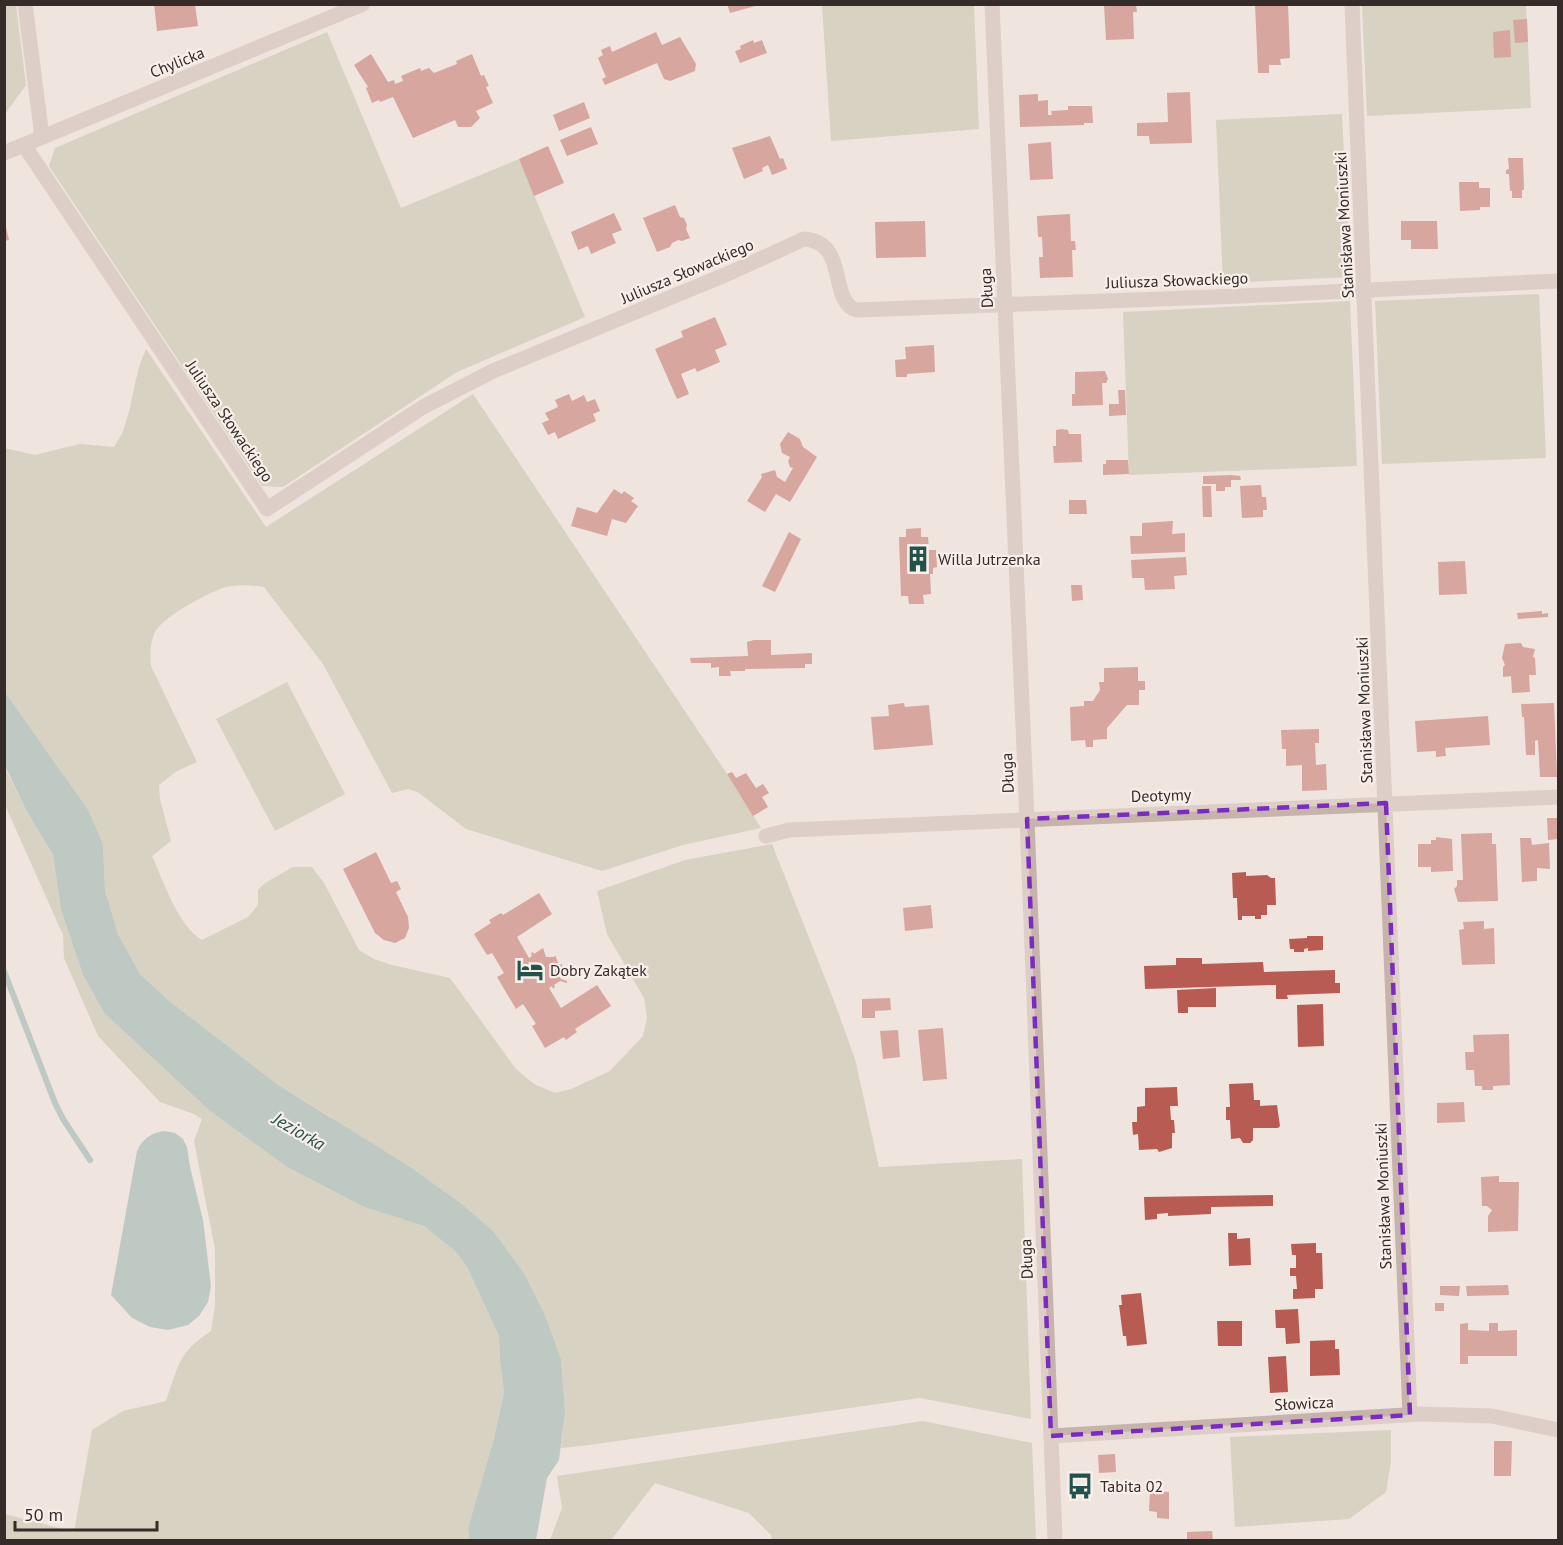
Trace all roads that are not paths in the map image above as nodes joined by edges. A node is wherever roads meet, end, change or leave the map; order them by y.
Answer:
1 (25, 4) edge
2 (363, 4) edge
3 (992, 4) edge
4 (1352, 4) edge
5 (42, 137) junction
6 (24, 145) junction
7 (4, 153) edge
8 (1558, 282) edge
9 (1365, 290) junction
10 (1005, 304) junction
11 (1558, 797) edge
12 (1386, 803) junction
13 (1027, 819) junction
14 (766, 836) dead end
15 (1410, 1415) junction
16 (1558, 1430) edge
17 (1051, 1436) junction
18 (1055, 1540) edge

1 - 5 street
2 - 5 street, Chylicka
3 - 10 street, Długa
4 - 9 street, Stanisława Moniuszki
5 - 6 street, Chylicka
6 - 7 street, Chylicka
6 - 10 street, Juliusza Słowackiego
8 - 9 street, Juliusza Słowackiego
9 - 10 street, Juliusza Słowackiego
9 - 12 street, Stanisława Moniuszki
10 - 13 street, Długa
11 - 12 street, Deotymy
12 - 13 street, Deotymy
12 - 15 street, Stanisława Moniuszki
13 - 14 street, Deotymy
13 - 17 street, Długa
15 - 16 street, Słowicza
15 - 17 street, Słowicza
17 - 18 street, Długa

